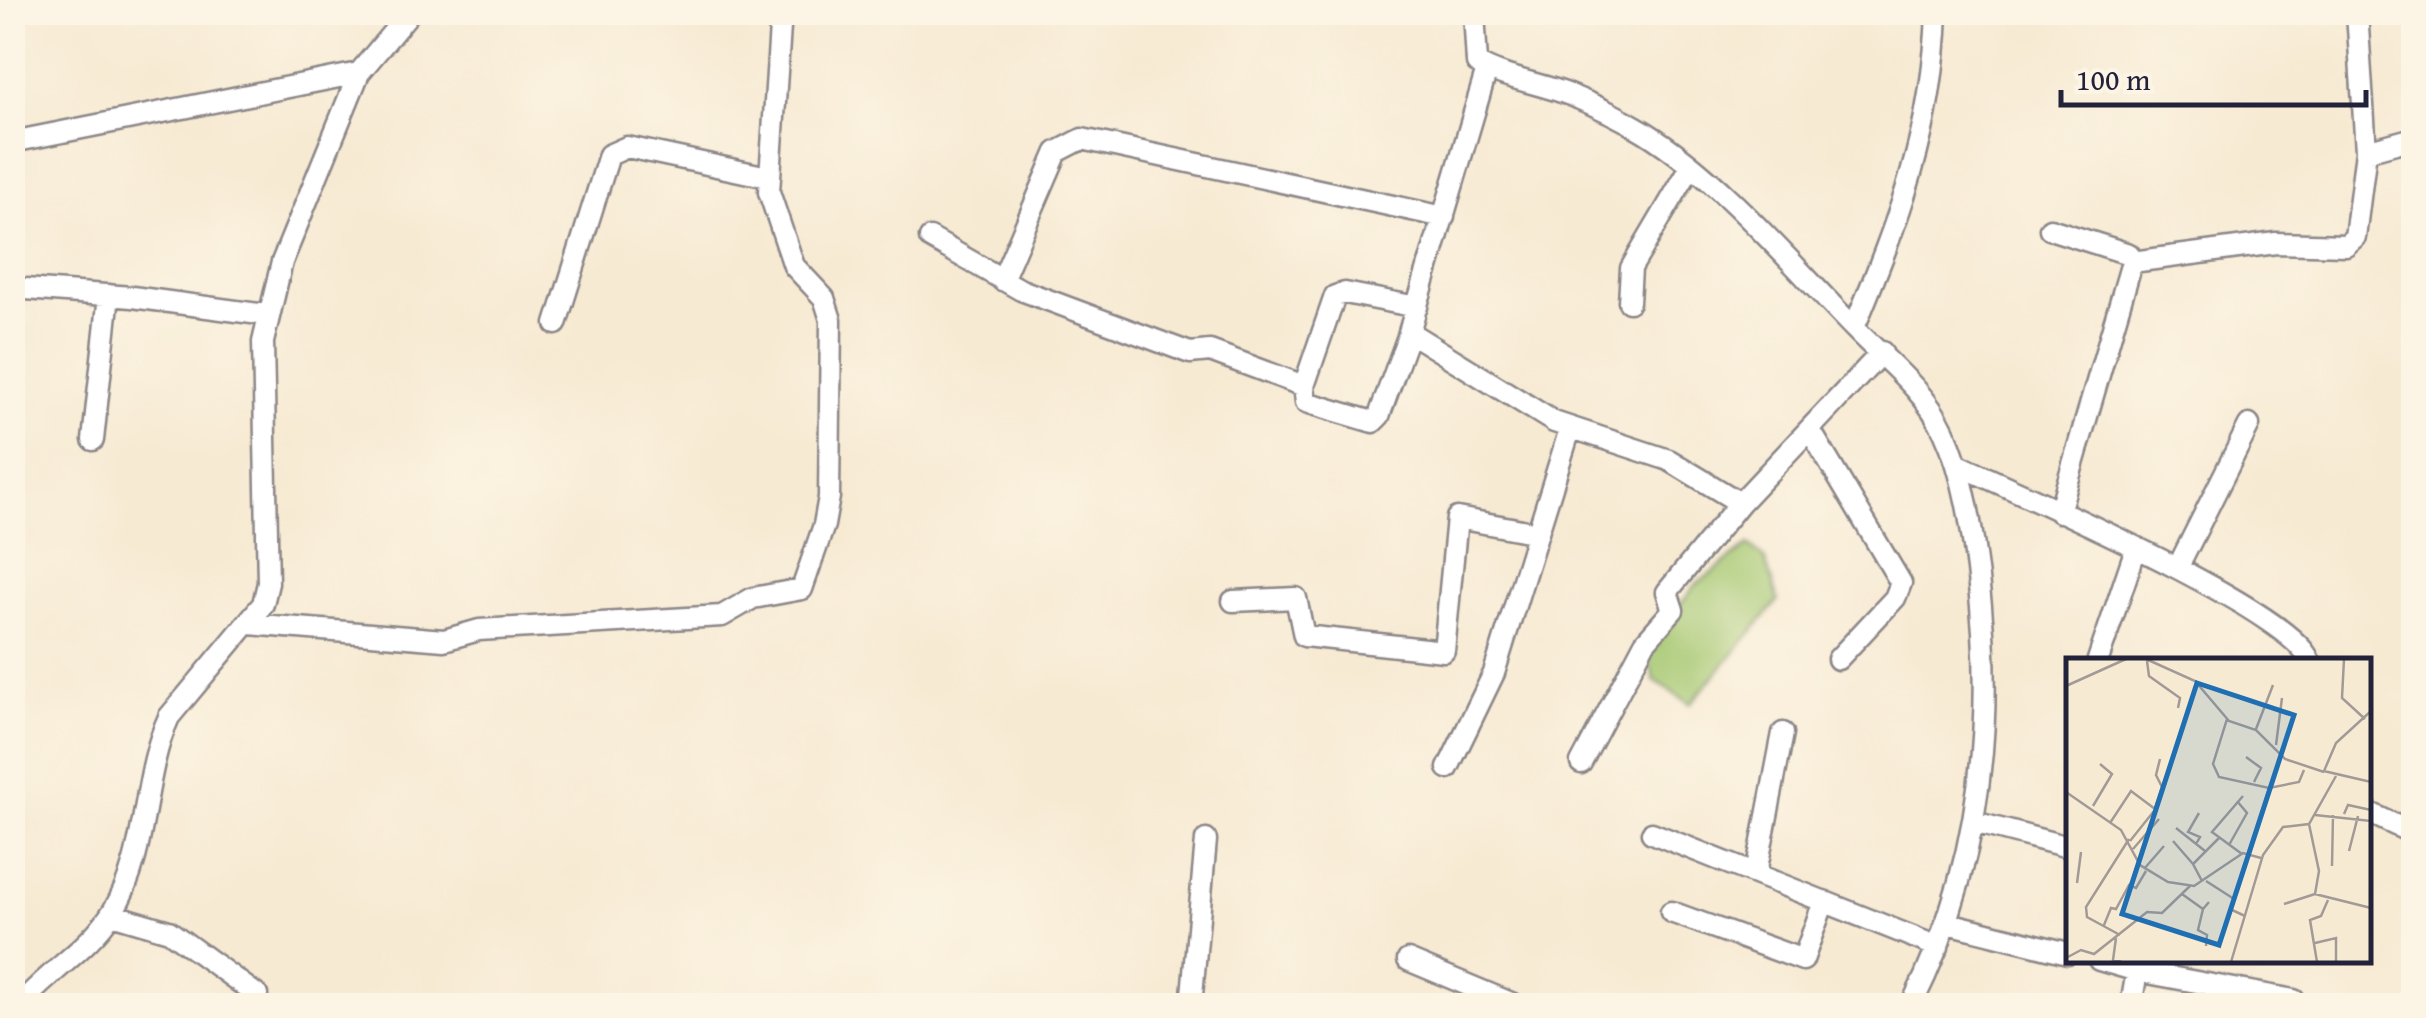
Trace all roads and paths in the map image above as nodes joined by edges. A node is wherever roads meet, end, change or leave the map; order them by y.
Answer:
1 (410, 12) edge
2 (781, 12) edge
3 (1474, 12) edge
4 (1937, 12) edge
5 (2357, 12) edge
6 (1487, 68) junction
7 (359, 73) junction
8 (2414, 138) edge
9 (12, 142) edge
10 (2366, 151) junction
11 (1690, 168) junction
12 (768, 177) junction
13 (1444, 218) junction
14 (2050, 228) dead end
15 (930, 238) dead end
16 (2132, 262) junction
17 (1002, 280) junction
18 (12, 288) edge
19 (109, 295) junction
20 (1629, 302) dead end
21 (1417, 307) junction
22 (266, 314) junction
23 (556, 324) dead end
24 (1854, 328) junction
25 (1409, 332) junction
26 (1882, 352) junction
27 (1304, 386) junction
28 (2249, 425) dead end
29 (1570, 429) junction
30 (1810, 430) junction
31 (92, 440) dead end
32 (1957, 464) junction
33 (1740, 503) junction
34 (2059, 512) junction
35 (1538, 533) junction
36 (2136, 548) junction
37 (2178, 568) junction
38 (1234, 601) dead end
39 (249, 624) junction
40 (2099, 658) edge
41 (2308, 658) edge
42 (1838, 659) dead end
43 (1783, 734) dead end
44 (1581, 763) dead end
45 (1448, 768) dead end
46 (2371, 813) edge
47 (1974, 822) junction
48 (1652, 833) dead end
49 (2414, 834) edge
50 (1206, 840) dead end
51 (2066, 846) edge
52 (1756, 873) junction
53 (1824, 901) junction
54 (1671, 912) dead end
55 (111, 914) junction
56 (1948, 923) junction
57 (1938, 947) junction
58 (2066, 952) edge
59 (1408, 960) dead end
60 (2110, 963) edge
61 (2137, 971) junction
62 (257, 995) dead end
63 (2294, 1000) dead end
64 (19, 1006) edge
65 (1192, 1006) edge
66 (1518, 1006) edge
67 (1911, 1006) edge
68 (2131, 1006) edge

1 - 7 street
2 - 12 street
3 - 6 street
4 - 24 street
5 - 10 street
6 - 11 street
6 - 13 street
7 - 9 street
7 - 22 street
8 - 10 street
10 - 16 street
11 - 20 street
11 - 24 street
12 - 23 street
12 - 39 street
13 - 17 street
13 - 21 street
14 - 16 street
15 - 17 street
16 - 34 street
17 - 27 street
18 - 19 street
19 - 22 street
19 - 31 street
21 - 25 street
21 - 27 street
22 - 39 street
24 - 26 street
25 - 27 street
25 - 29 street
26 - 30 street
26 - 32 street
28 - 37 street
29 - 33 street
29 - 35 street
30 - 33 street
30 - 42 street
32 - 34 street
32 - 47 street
33 - 44 street
34 - 36 street
35 - 38 street
35 - 45 street
36 - 37 street
36 - 40 street
37 - 41 street
39 - 55 street
43 - 52 street
46 - 49 street
47 - 51 street
47 - 56 street
48 - 52 street
50 - 65 street
52 - 53 street
53 - 54 street
53 - 57 street
55 - 62 street
55 - 64 street
56 - 57 street
56 - 58 street
57 - 67 street
59 - 66 street
60 - 61 street
61 - 63 street
61 - 68 street

